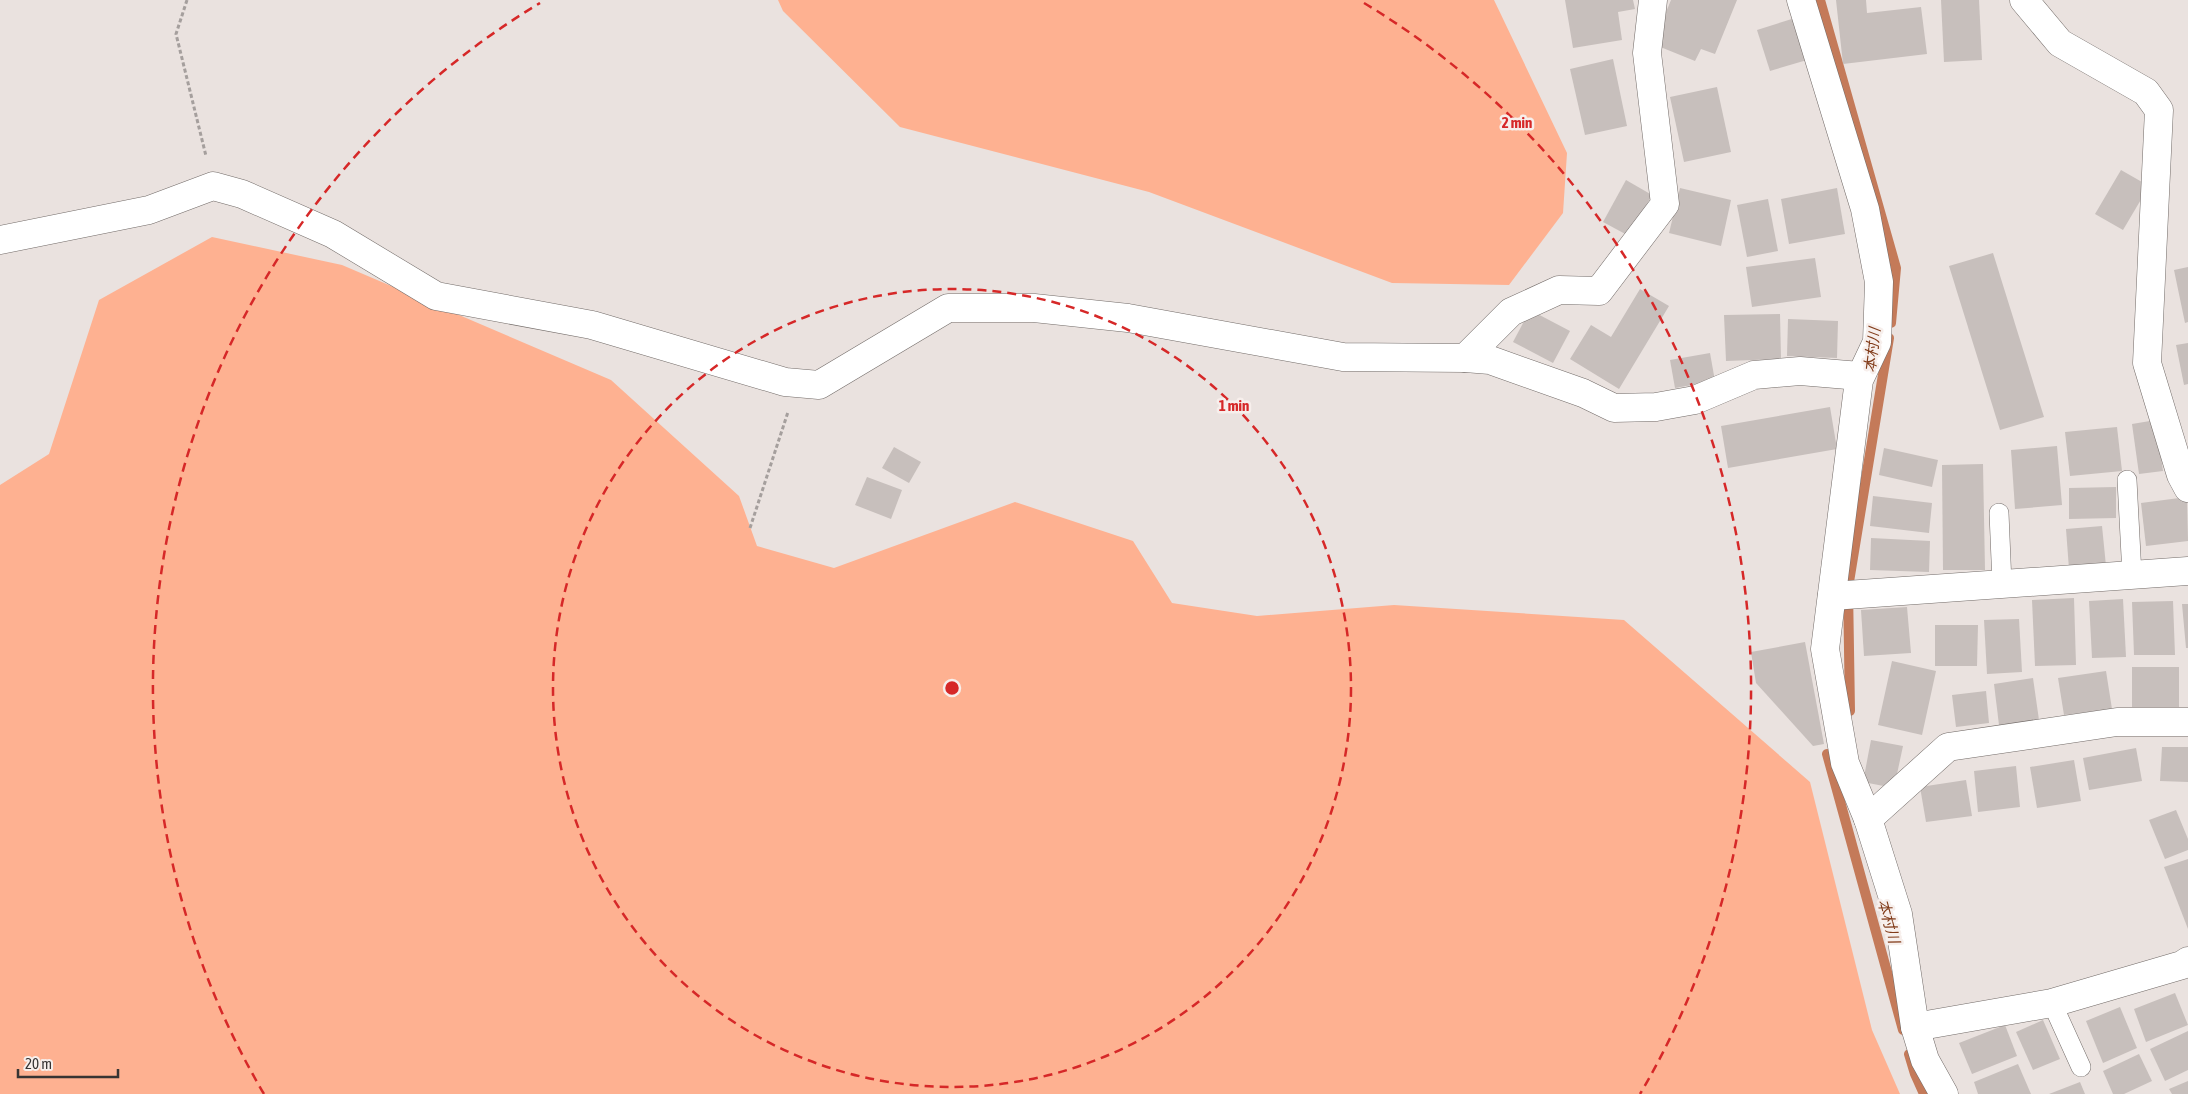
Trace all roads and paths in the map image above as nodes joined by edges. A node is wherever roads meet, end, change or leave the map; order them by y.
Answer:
1 (187, 0) edge
2 (1653, 0) edge
3 (1801, 0) edge
4 (2024, 0) edge
5 (213, 186) junction
6 (0, 240) edge
7 (1465, 358) junction
8 (1860, 376) junction
9 (798, 383) junction
10 (2127, 480) dead end
11 (2188, 488) edge
12 (1999, 513) dead end
13 (750, 528) dead end
14 (2188, 571) edge
15 (2132, 575) junction
16 (2002, 584) junction
17 (1833, 596) junction
18 (2188, 722) edge
19 (1868, 818) junction
20 (2186, 968) edge
21 (2052, 1004) junction
22 (1916, 1027) junction
23 (2081, 1066) dead end
24 (1944, 1094) edge

1 - 5 path
2 - 7 street
3 - 8 street
4 - 11 street
5 - 6 street
5 - 9 street
7 - 8 street
7 - 9 street
8 - 17 street
9 - 13 path
10 - 15 lane
12 - 16 lane
14 - 15 street
15 - 16 street
16 - 17 street
17 - 19 street
18 - 19 street
19 - 22 street
20 - 21 street
21 - 22 street
21 - 23 lane
22 - 24 street

